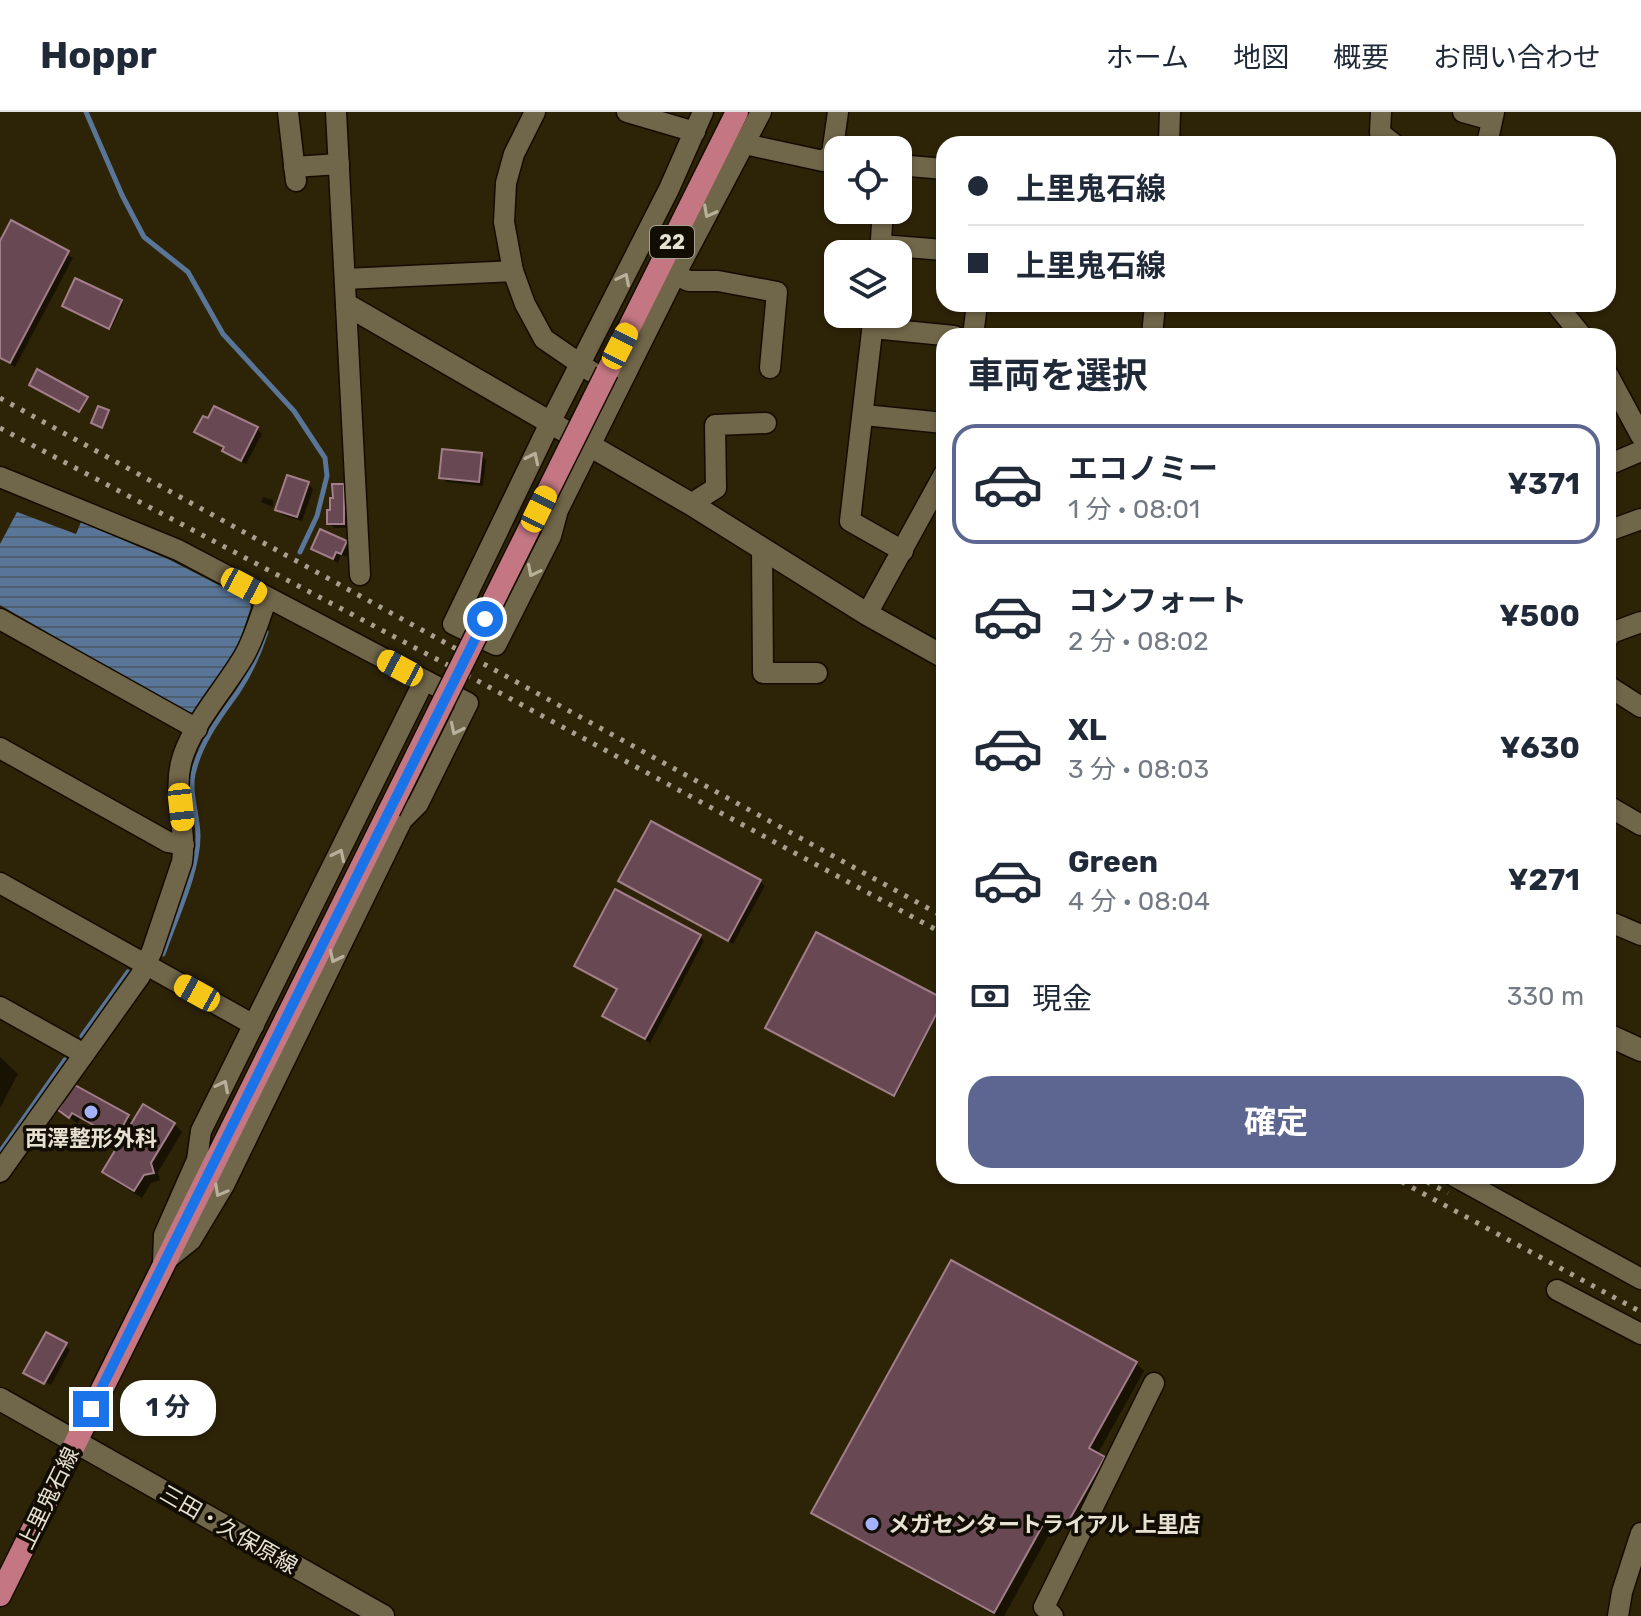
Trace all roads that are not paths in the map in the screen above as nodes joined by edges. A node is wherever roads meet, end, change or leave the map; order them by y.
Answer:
1 (288, 112) edge
2 (336, 112) edge
3 (535, 112) edge
4 (627, 112) edge
5 (703, 112) edge
6 (737, 112) edge
7 (761, 112) edge
8 (838, 112) edge
9 (1170, 112) edge
10 (1381, 112) edge
11 (1463, 112) edge
12 (1493, 116) edge
13 (695, 132) junction
14 (836, 136) edge
15 (1169, 136) edge
16 (1384, 136) edge
17 (1489, 136) edge
18 (745, 144) junction
19 (824, 160) edge
20 (339, 164) junction
21 (912, 166) edge
22 (936, 168) edge
23 (912, 250) edge
24 (936, 250) edge
25 (513, 271) junction
26 (675, 275) junction
27 (345, 279) junction
28 (347, 305) junction
29 (1562, 312) edge
30 (872, 328) edge
31 (911, 328) edge
32 (1576, 328) edge
33 (936, 333) edge
34 (580, 366) junction
35 (770, 368) dead end
36 (614, 380) junction
37 (1616, 390) edge
38 (864, 415) junction
39 (936, 422) edge
40 (550, 423) junction
41 (766, 423) dead end
42 (1641, 436) edge
43 (591, 447) junction
44 (1641, 451) edge
45 (1616, 462) edge
46 (0, 477) edge
47 (936, 489) edge
48 (691, 504) junction
49 (1641, 519) edge
50 (1616, 528) edge
51 (762, 549) junction
52 (903, 551) junction
53 (360, 575) dead end
54 (267, 598) junction
55 (867, 614) junction
56 (0, 619) edge
57 (1641, 622) edge
58 (1616, 631) edge
59 (936, 653) edge
60 (817, 673) dead end
61 (424, 681) junction
62 (1616, 691) edge
63 (1641, 707) edge
64 (197, 729) junction
65 (0, 748) edge
66 (1616, 811) edge
67 (1641, 825) edge
68 (184, 845) junction
69 (0, 883) edge
70 (1616, 924) edge
71 (1641, 935) edge
72 (146, 965) junction
73 (0, 1007) edge
74 (254, 1025) junction
75 (1616, 1039) edge
76 (1641, 1050) edge
77 (84, 1054) junction
78 (0, 1172) edge
79 (1469, 1184) edge
80 (163, 1263) junction
81 (1641, 1279) edge
82 (1557, 1290) dead end
83 (1641, 1334) edge
84 (1154, 1383) dead end
85 (0, 1399) edge
86 (76, 1441) junction
87 (1641, 1533) edge
88 (0, 1595) edge
89 (383, 1616) edge
90 (1053, 1616) edge
91 (1618, 1616) edge

1 - 20 street
2 - 20 street
3 - 25 street
4 - 13 street
5 - 13 street
6 - 36 main road, 上里鬼石線 / 22
7 - 18 street
8 - 14 street
9 - 15 street
10 - 16 street
11 - 12 street
12 - 17 street
34 -> 13 street
18 - 19 street
18 -> 26 street
20 - 27 street
21 - 22 street
23 - 24 street
25 - 27 street
25 - 34 street
26 - 35 street
26 - 36 street
27 - 28 street
28 - 40 street
28 - 53 street
29 - 32 street
30 - 38 street
31 - 33 street
34 - 36 street
34 - 40 street
36 - 43 street
36 - 80 main road, 上里鬼石線 / 22, bridge
37 - 42 street
38 - 39 street
38 - 52 street
40 - 43 street
43 -> 40 street
41 - 48 street
43 - 48 street
44 - 45 street
46 - 54 street
47 - 52 street
48 - 51 street
49 - 50 street
51 - 55 street
51 - 60 street
52 - 55 street
54 - 61 street
54 - 64 street
55 - 59 street
56 - 64 street
57 - 58 street
74 -> 61 street
61 -> 80 street
62 - 63 street
64 - 68 street
65 - 68 street
66 - 67 street
68 - 72 street
69 - 72 street
70 - 71 street
72 - 74 street
72 - 77 street
73 - 77 street
80 -> 74 street
75 - 76 street
77 - 78 street
79 - 81 street
80 - 86 main road, 上里鬼石線 / 22
82 - 83 street
84 - 90 street
85 - 86 street, 三田・久保原線
86 - 88 main road, 上里鬼石線 / 22
86 - 89 street, 三田・久保原線
87 - 91 street

